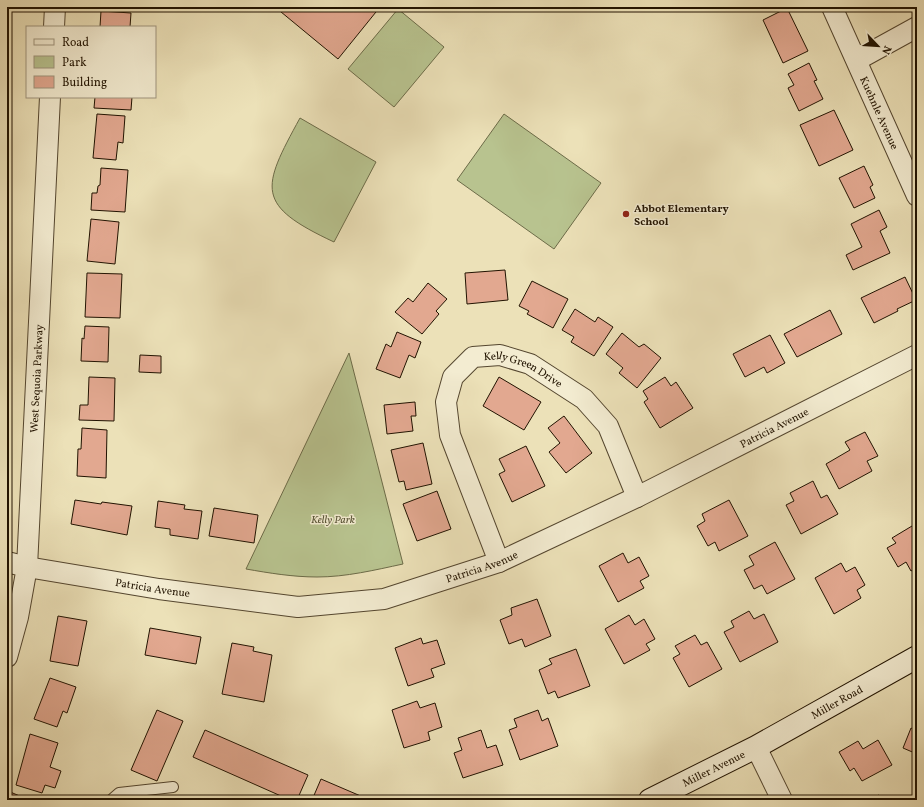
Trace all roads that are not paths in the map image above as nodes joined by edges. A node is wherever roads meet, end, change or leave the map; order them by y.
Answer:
1 (55, 7) edge
2 (832, 7) edge
3 (54, 26) edge
4 (917, 27) edge
5 (857, 60) junction
6 (50, 98) edge
7 (917, 196) edge
8 (917, 355) edge
9 (636, 497) junction
10 (7, 562) edge
11 (499, 562) junction
12 (27, 567) junction
13 (7, 657) edge
14 (917, 657) edge
15 (756, 747) junction
16 (173, 787) dead end
17 (111, 800) edge
18 (650, 800) edge
19 (782, 800) edge

1 - 3 street
2 - 5 street, Kuehnle Avenue
4 - 5 street
5 - 7 street, Kuehnle Avenue
6 - 12 street, West Sequoia Parkway
8 - 9 street, Patricia Avenue
9 - 11 street, Patricia Avenue
9 - 11 street, Kelly Green Drive
10 - 12 street, Patricia Avenue
11 - 12 street, Patricia Avenue
12 - 13 street, West Sequoia Parkway
14 - 15 main road, Miller Road
15 - 18 main road, Miller Avenue
15 - 19 street
16 - 17 lane

